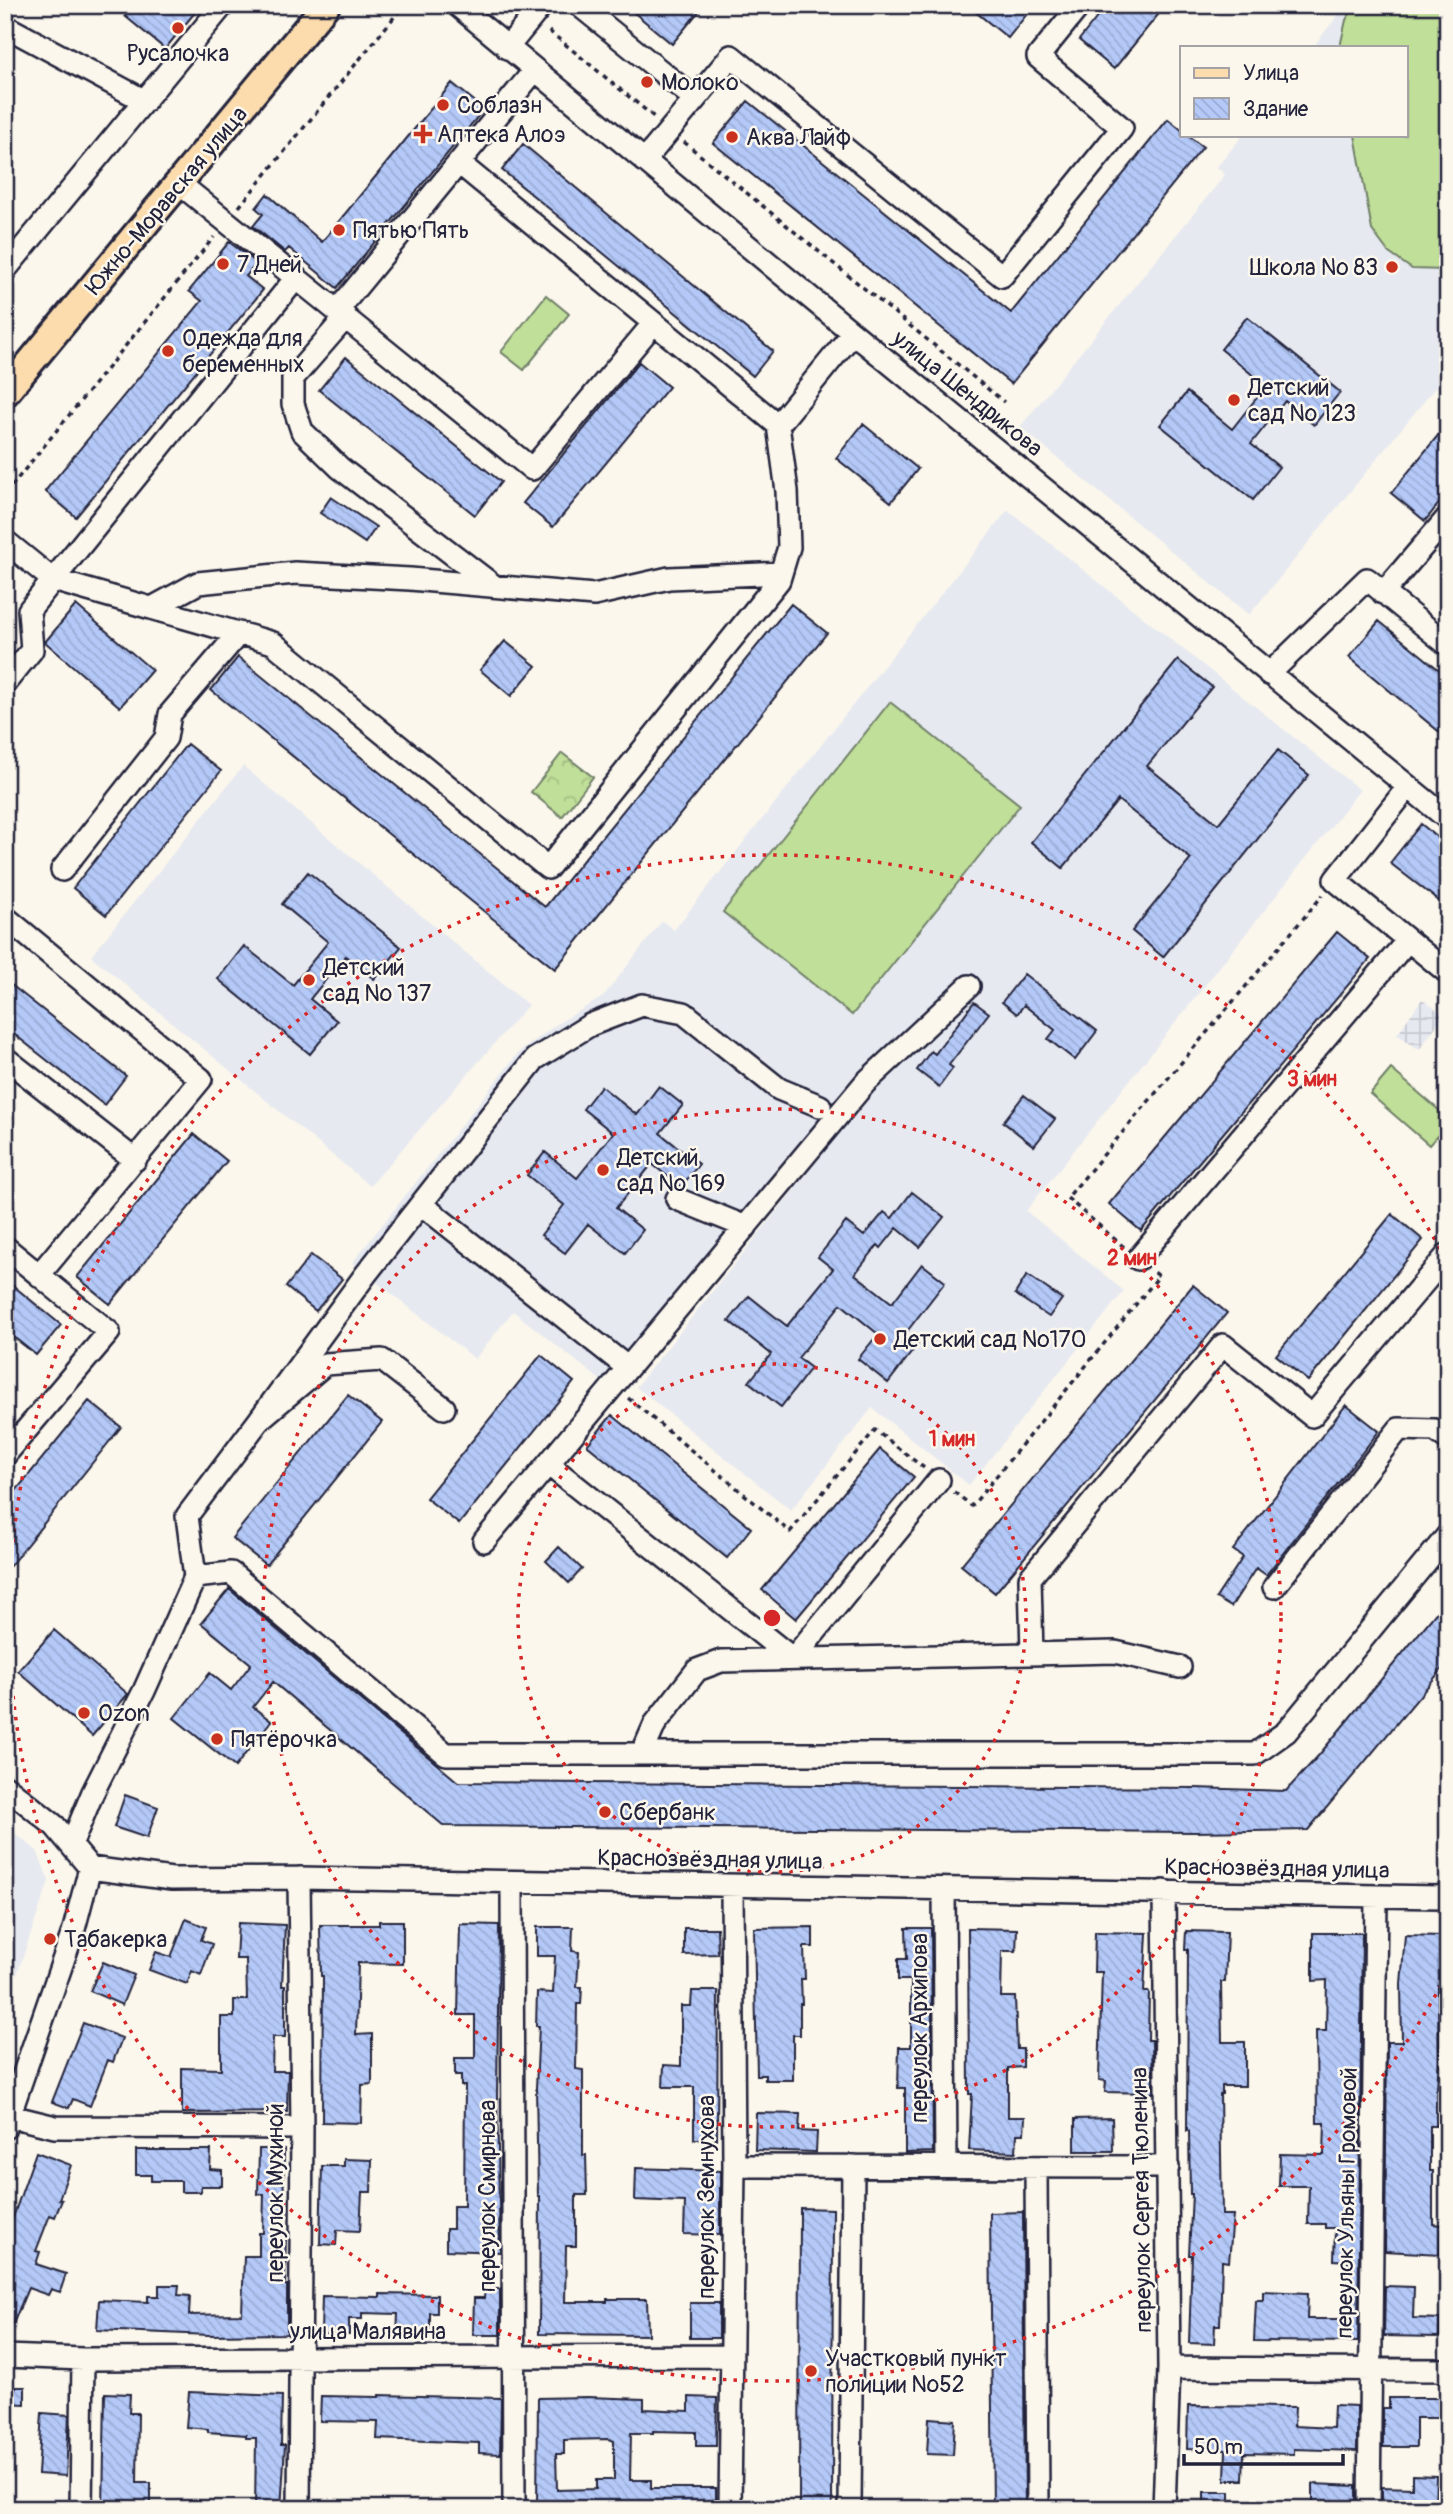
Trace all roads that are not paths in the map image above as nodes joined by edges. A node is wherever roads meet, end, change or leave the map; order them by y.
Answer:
1 (223, 5) edge
2 (326, 5) edge
3 (457, 5) edge
4 (579, 5) edge
5 (1080, 5) edge
6 (537, 11) edge
7 (5, 26) edge
8 (507, 48) junction
9 (534, 71) junction
10 (695, 99) junction
11 (145, 101) junction
12 (644, 161) junction
13 (458, 163) junction
14 (180, 184) junction
15 (5, 270) edge
16 (296, 278) junction
17 (342, 314) junction
18 (653, 324) junction
19 (853, 333) junction
20 (5, 393) edge
21 (778, 425) junction
22 (1448, 517) edge
23 (5, 541) edge
24 (781, 573) junction
25 (53, 580) junction
26 (494, 586) junction
27 (1383, 593) junction
28 (152, 608) junction
29 (239, 633) junction
30 (1448, 645) edge
31 (1269, 674) junction
32 (5, 683) edge
33 (1408, 787) junction
34 (1448, 819) edge
35 (62, 870) dead end
36 (5, 917) edge
37 (1408, 940) junction
38 (1448, 973) edge
39 (969, 986) dead end
40 (5, 1058) edge
41 (820, 1107) dead end
42 (135, 1160) junction
43 (677, 1199) dead end
44 (421, 1204) junction
45 (746, 1227) junction
46 (5, 1247) edge
47 (1448, 1254) edge
48 (1138, 1259) road end
49 (39, 1275) junction
50 (628, 1368) junction
51 (444, 1408) dead end
52 (260, 1419) junction
53 (1448, 1438) edge
54 (5, 1455) edge
55 (548, 1464) junction
56 (939, 1480) road end
57 (1448, 1535) edge
58 (484, 1541) dead end
59 (195, 1577) junction
60 (1274, 1587) dead end
61 (1032, 1654) junction
62 (793, 1660) junction
63 (1180, 1667) dead end
64 (642, 1754) junction
65 (5, 1786) edge
66 (71, 1845) junction
67 (90, 1868) junction
68 (299, 1878) junction
69 (512, 1883) junction
70 (732, 1885) junction
71 (944, 1889) junction
72 (1164, 1891) junction
73 (1448, 1894) edge
74 (1376, 1897) junction
75 (7, 2122) edge
76 (302, 2128) junction
77 (734, 2166) junction
78 (853, 2166) junction
79 (946, 2166) junction
80 (1168, 2167) junction
81 (1036, 2168) junction
82 (5, 2356) edge
83 (731, 2356) junction
84 (300, 2357) junction
85 (514, 2358) junction
86 (83, 2359) junction
87 (1169, 2368) junction
88 (1370, 2370) junction
89 (1448, 2370) edge
90 (81, 2509) edge
91 (299, 2509) edge
92 (514, 2509) edge
93 (730, 2509) edge
94 (850, 2509) edge
95 (1038, 2509) edge
96 (1164, 2509) edge
97 (1368, 2509) edge

1 - 11 street
2 - 14 main road, Южно-Моравская улица
3 - 8 street, улица Шендрикова
4 - 10 street
5 - 10 street
6 - 8 street
7 - 11 street
8 - 9 street, улица Шендрикова
9 - 12 street, улица Шендрикова
9 - 13 street
10 - 12 street
11 - 15 street
12 - 19 street, улица Шендрикова
13 - 17 street
13 - 18 street
14 - 16 street
14 - 20 main road, Южно-Моравская улица
16 - 17 street
16 - 25 street
17 - 18 street
17 - 26 street
18 - 21 street
19 - 21 street
19 - 31 street, улица Шендрикова
21 - 24 street
22 - 27 street
23 - 25 street
24 - 26 street
24 - 29 street
25 - 28 street
25 - 32 street
26 - 28 street
27 - 30 street
27 - 31 street
28 - 29 street
29 - 35 street
31 - 33 street, улица Шендрикова
33 - 34 street, улица Шендрикова
33 - 37 street
36 - 42 street
37 - 38 street
37 - 48 street
39 - 45 street
40 - 42 street
41 - 44 street
42 - 49 street
43 - 45 street
44 - 50 street
44 - 52 street
45 - 50 street
46 - 49 street
47 - 61 street
49 - 54 street
50 - 55 street
51 - 52 street
52 - 59 street
53 - 60 street
55 - 58 street
55 - 62 street
56 - 62 street
57 - 64 street
59 - 64 street
59 - 66 street
61 - 62 street
61 - 63 street
62 - 64 street
65 - 66 street
66 - 67 street
67 - 68 street, Краснозвёздная улица
67 - 75 street
68 - 69 street, Краснозвёздная улица
68 - 76 street, переулок Мухиной
69 - 70 street, Краснозвёздная улица
69 - 85 street, переулок Смирнова
70 - 71 street, Краснозвёздная улица
70 - 77 street, переулок Земнухова
71 - 72 street, Краснозвёздная улица
71 - 79 street, переулок Архипова
72 - 74 street, Краснозвёздная улица
72 - 80 street, переулок Сергея Тюленина
73 - 74 street, Краснозвёздная улица
74 - 88 street, переулок Ульяны Громовой
75 - 76 street
76 - 84 street, переулок Мухиной
77 - 78 street
77 - 83 street, переулок Земнухова
78 - 79 street
78 - 94 street
79 - 81 street
80 - 81 street
80 - 87 street, переулок Сергея Тюленина
81 - 95 street
82 - 86 street, улица Малявина
83 - 85 street, улица Малявина
83 - 93 street, переулок Земнухова
84 - 85 street, улица Малявина
84 - 86 street, улица Малявина
84 - 91 street, переулок Мухиной
85 - 92 street, переулок Смирнова
86 - 90 street
87 - 88 street
87 - 96 street, переулок Сергея Тюленина
88 - 89 street
88 - 97 street, переулок Ульяны Громовой

